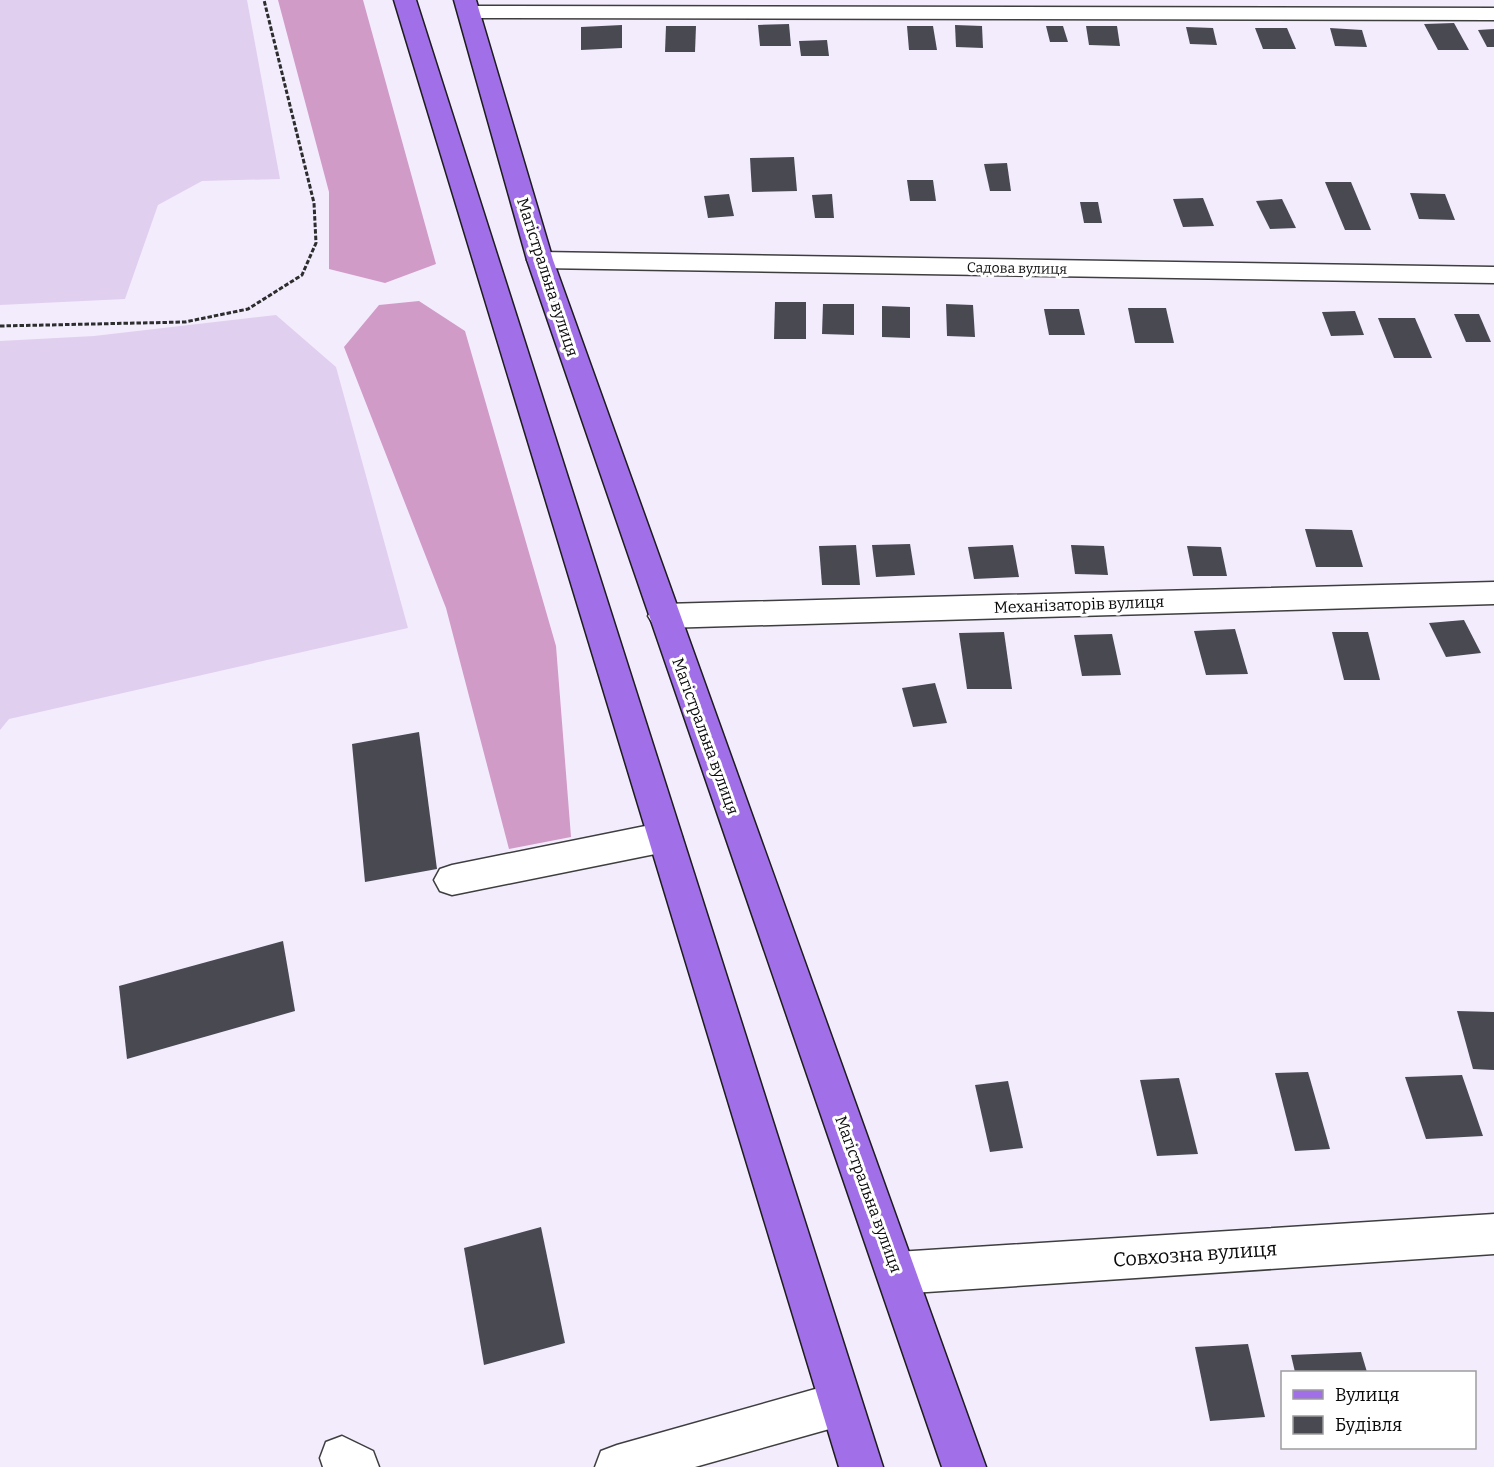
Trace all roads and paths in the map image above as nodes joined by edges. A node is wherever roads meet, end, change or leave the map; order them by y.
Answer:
1 (264, 0) edge
2 (405, 0) edge
3 (467, 6) edge
4 (1494, 14) edge
5 (540, 260) junction
6 (1494, 276) edge
7 (0, 326) edge
8 (1494, 593) edge
9 (664, 616) junction
10 (665, 837) junction
11 (452, 880) dead end
12 (1494, 1234) edge
13 (897, 1273) junction
14 (840, 1404) junction
15 (617, 1467) edge
16 (861, 1467) edge
17 (964, 1467) edge

1 - 7 path
2 - 10 main road
3 - 4 street
3 - 5 main road, Магістральна вулиця
5 - 6 street, Садова вулиця
5 - 9 main road, Магістральна вулиця
8 - 9 street, Механізаторів вулиця
9 - 13 main road, Магістральна вулиця
10 - 11 street
10 - 14 main road
12 - 13 street, Совхозна вулиця
13 - 17 main road, Магістральна вулиця
14 - 15 street
14 - 16 main road

